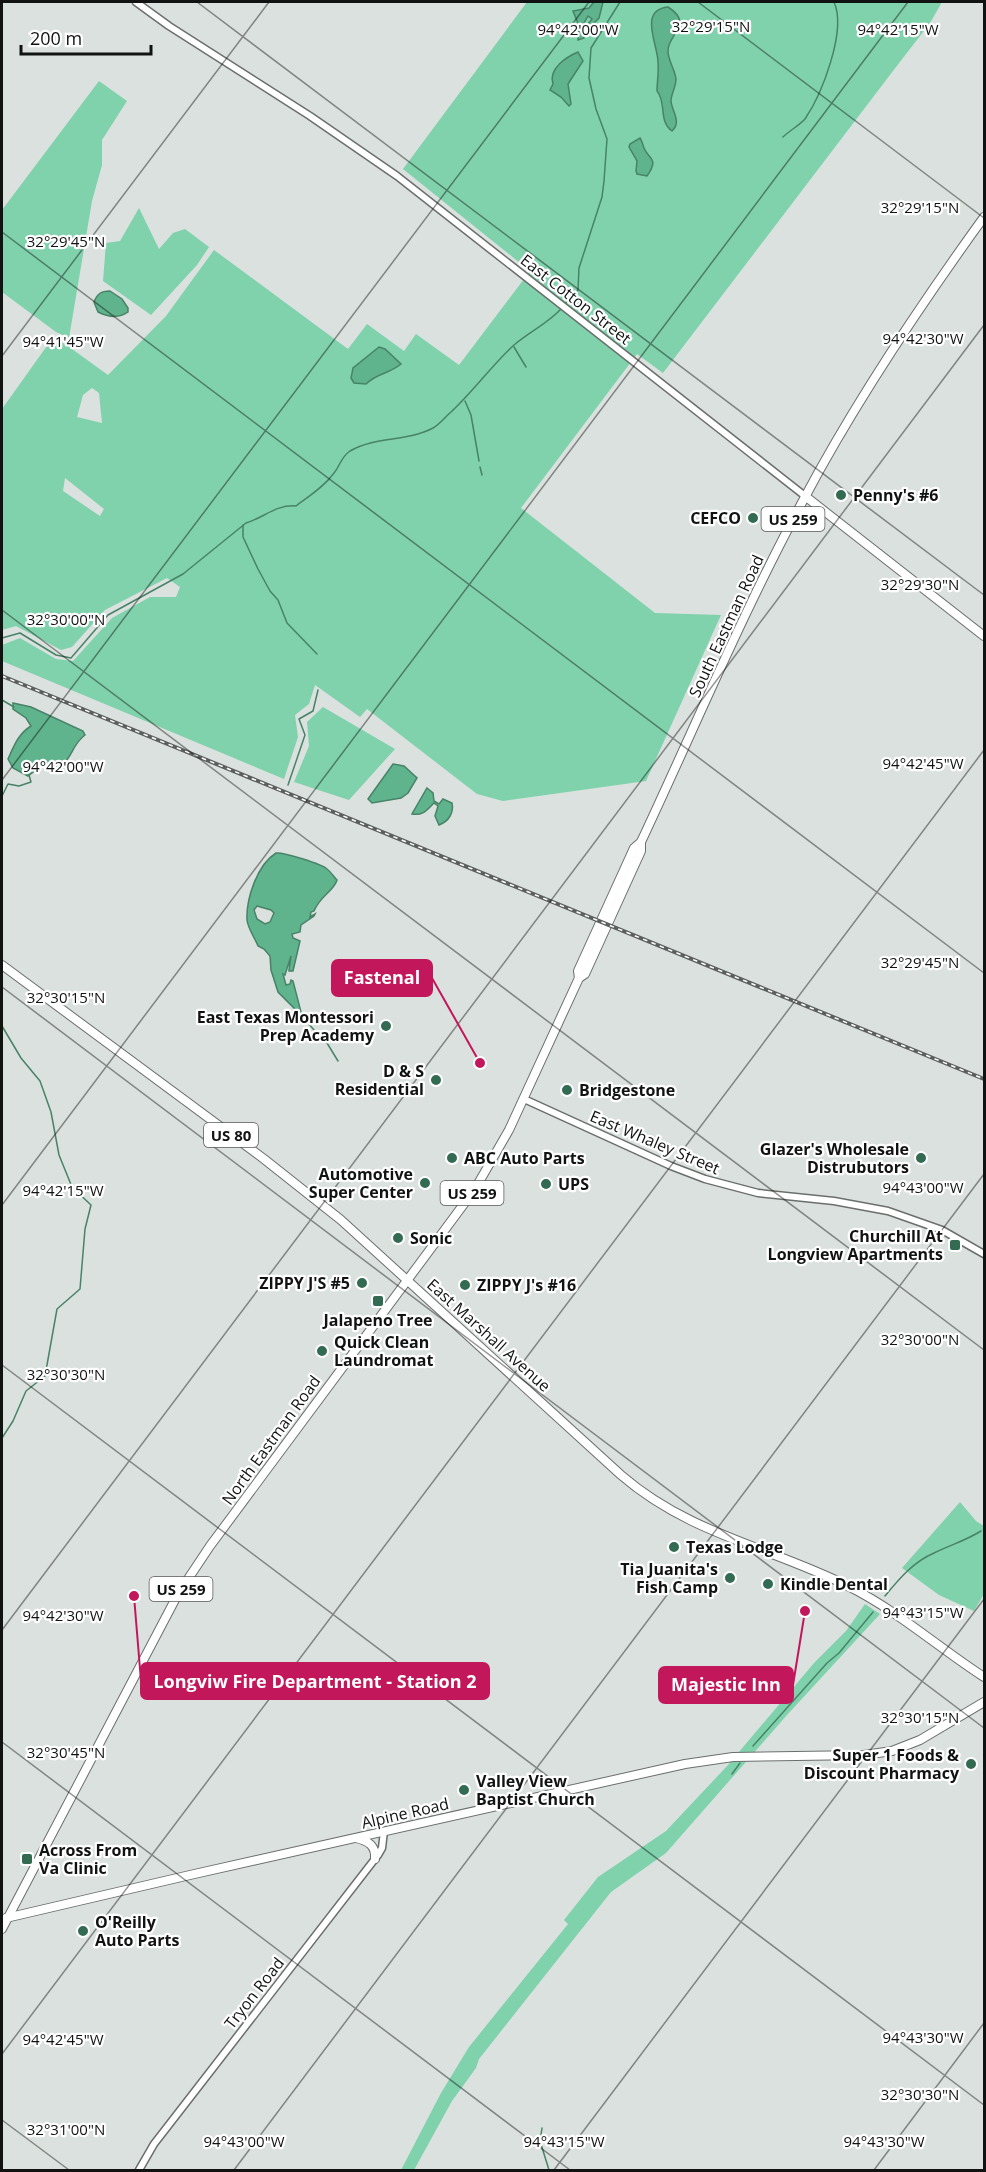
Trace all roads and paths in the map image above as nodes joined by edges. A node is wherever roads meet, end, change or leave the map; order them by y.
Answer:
1 (136, 2) edge
2 (984, 217) edge
3 (805, 496) junction
4 (984, 636) edge
5 (603, 926) joint
6 (2, 965) edge
7 (524, 1099) junction
8 (984, 1254) edge
9 (407, 1279) junction
10 (984, 1677) edge
11 (984, 1702) edge
12 (384, 1831) junction
13 (355, 1838) junction
14 (375, 1859) junction
15 (4, 1919) edge
16 (2, 1929) edge
17 (139, 2170) edge

1 - 3 street, East Cotton Street
2 - 3 main road, South Eastman Road / US 259
3 - 4 main road, East Cotton Street
3 - 5 main road, South Eastman Road / US 259
5 - 7 main road, North Eastman Road / US 259
6 - 9 main road, East Marshall Avenue / US 80
7 - 8 street, East Whaley Street
7 - 9 main road, North Eastman Road / US 259
9 - 10 main road, East Marshall Avenue / US 80
9 - 15 main road, North Eastman Road / US 259
11 - 12 main road, Alpine Road
12 - 13 main road, Alpine Road
12 - 14 street, Tryon Road
13 - 14 main road
13 - 15 main road, Alpine Road
14 - 17 street, Tryon Road
15 - 16 main road, North Eastman Road / US 259

